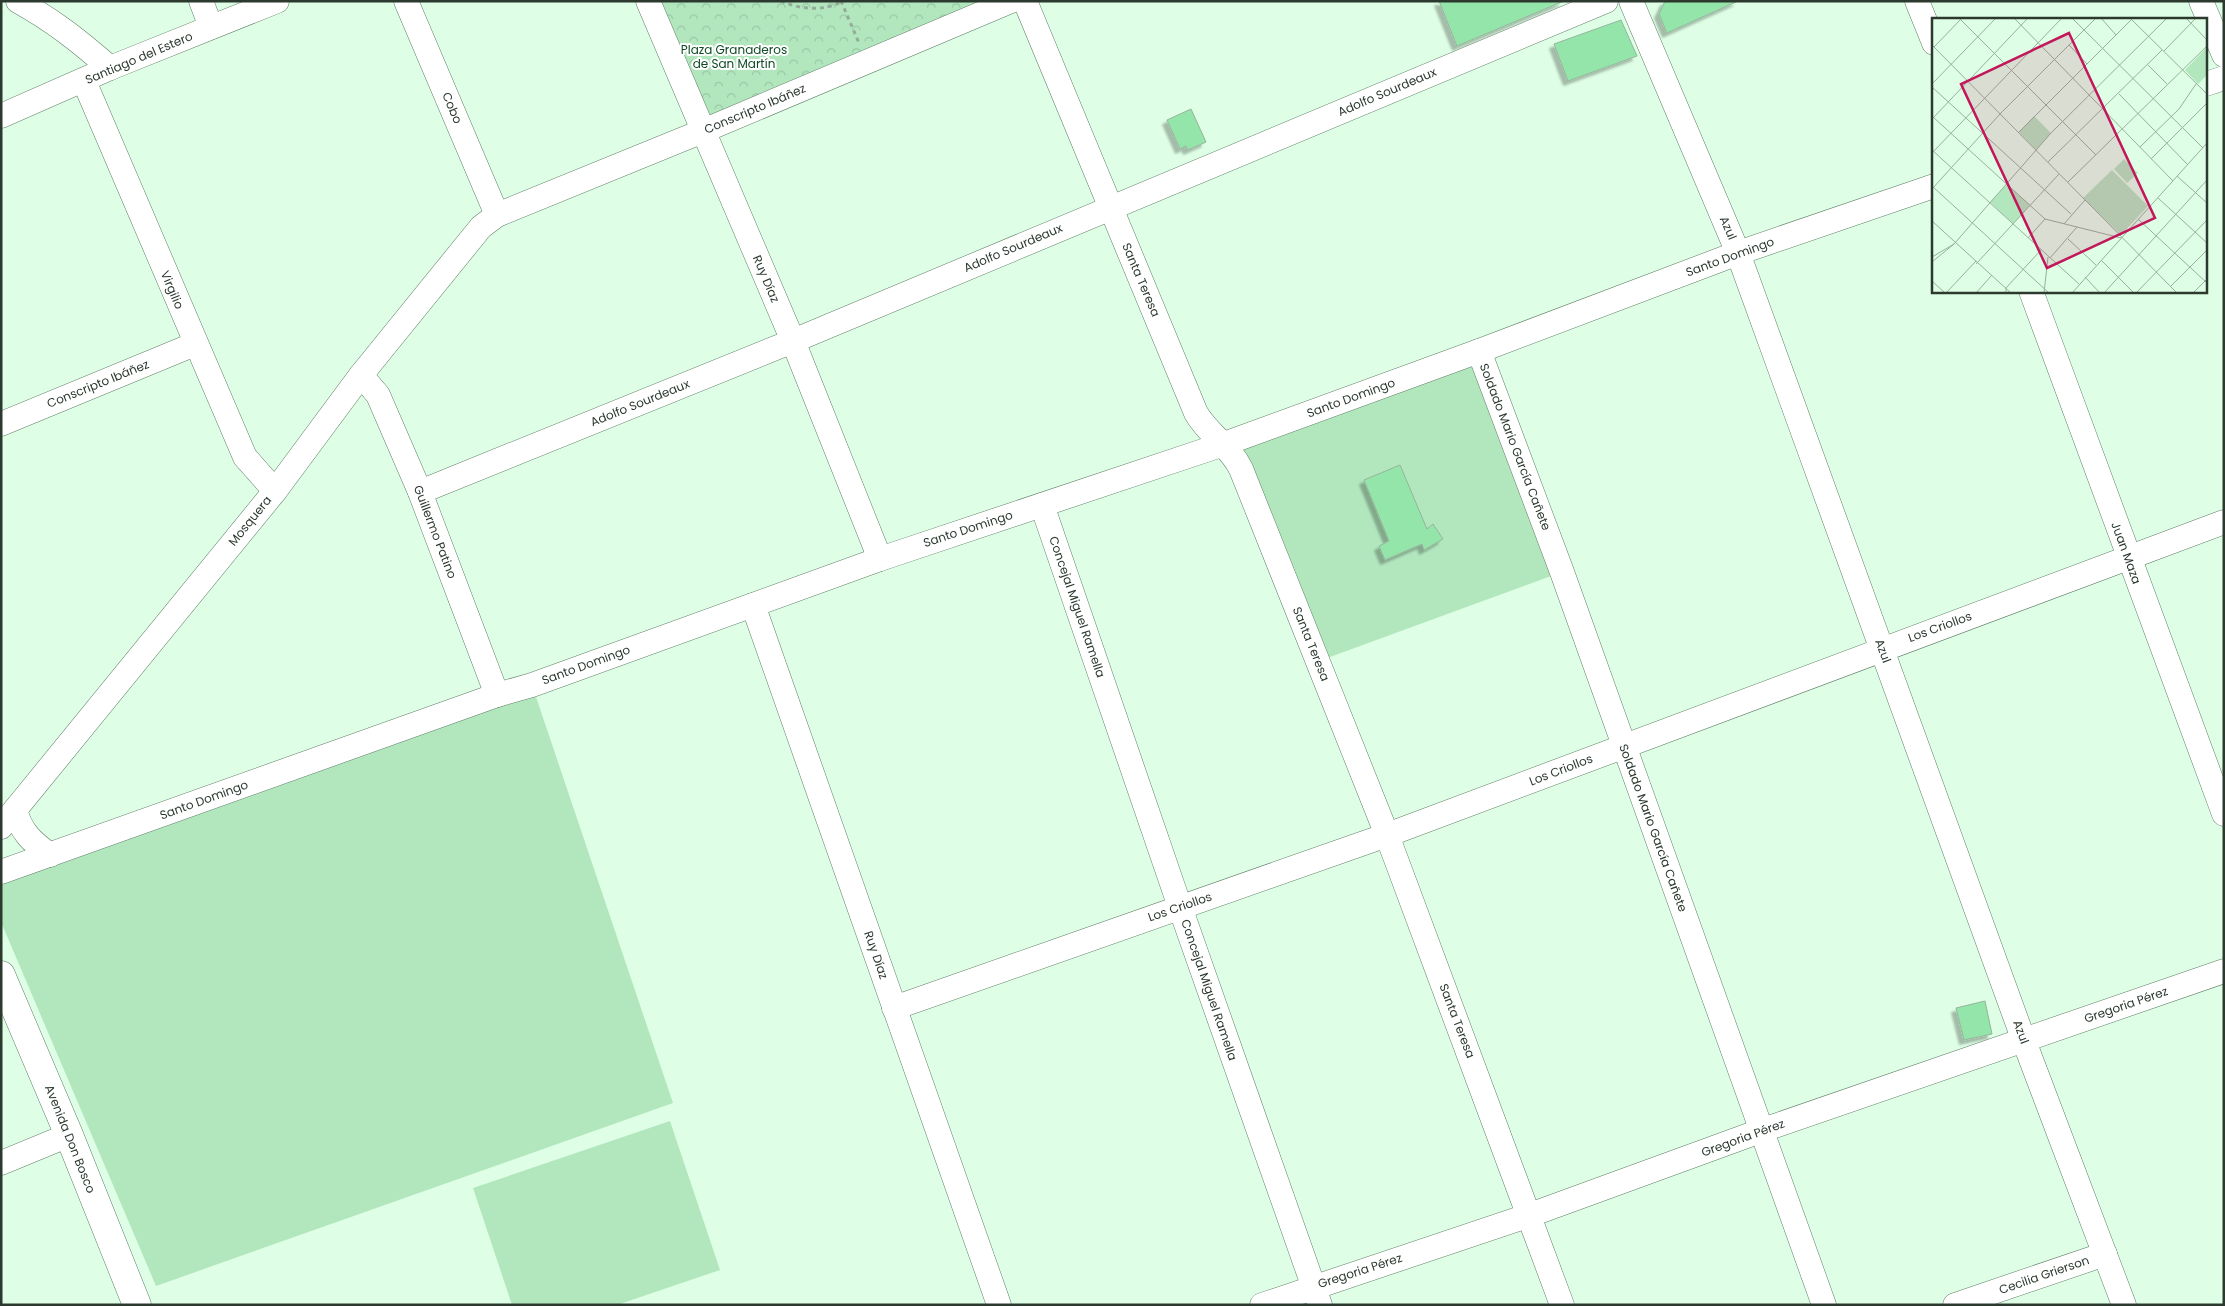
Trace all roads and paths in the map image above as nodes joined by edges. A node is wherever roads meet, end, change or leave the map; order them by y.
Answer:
1 (18, 1) edge
2 (201, 1) edge
3 (277, 1) edge
4 (406, 1) edge
5 (648, 1) edge
6 (781, 1) edge
7 (841, 1) edge
8 (1011, 1) edge
9 (1025, 1) edge
10 (1606, 1) edge
11 (1631, 1) edge
12 (1917, 1) edge
13 (2201, 1) edge
14 (211, 27) junction
15 (1932, 37) edge
16 (2224, 55) edge
17 (867, 62) junction
18 (110, 68) junction
19 (2224, 78) edge
20 (84, 81) junction
21 (2208, 83) edge
22 (1, 116) edge
23 (703, 131) junction
24 (1932, 187) edge
25 (1110, 207) junction
26 (498, 215) junction
27 (1738, 253) junction
28 (2031, 292) edge
29 (793, 341) junction
30 (195, 344) junction
31 (1479, 351) junction
32 (361, 375) junction
33 (1, 424) edge
34 (1224, 444) junction
35 (275, 491) junction
36 (420, 492) junction
37 (1042, 505) junction
38 (2224, 522) edge
39 (2128, 557) junction
40 (880, 558) junction
41 (753, 605) junction
42 (1882, 649) junction
43 (497, 695) junction
44 (1623, 746) junction
45 (2224, 814) edge
46 (8, 818) edge
47 (1387, 835) junction
48 (50, 855) junction
49 (1, 872) edge
50 (1180, 907) junction
51 (2224, 971) edge
52 (1, 975) edge
53 (894, 1008) junction
54 (2024, 1041) junction
55 (1763, 1130) junction
56 (69, 1135) junction
57 (1, 1163) edge
58 (1530, 1214) junction
59 (2105, 1254) junction
60 (1317, 1296) edge
61 (137, 1305) edge
62 (999, 1305) edge
63 (1262, 1305) edge
64 (1562, 1305) edge
65 (1824, 1305) edge
66 (1955, 1305) edge
67 (2124, 1305) edge

1 - 18 street
2 - 14 street
3 - 14 street, Santiago del Estero
4 - 26 street, Cobo
5 - 23 street, Ruy Díaz
6 - 7 path
7 - 17 path
8 - 17 street, Conscripto Ibáñez
9 - 25 street, Santa Teresa
10 - 25 street, Adolfo Sourdeaux
11 - 27 street, Azul
12 - 15 street
13 - 16 street
14 - 18 street, Santiago del Estero
17 - 23 street, Conscripto Ibáñez
18 - 20 street, Santiago del Estero
19 - 21 street
20 - 22 street, Santiago del Estero
20 - 30 street, Virgilio
23 - 26 street, Conscripto Ibáñez
23 - 29 street, Ruy Díaz
24 - 27 street, Santo Domingo
25 - 29 street, Adolfo Sourdeaux
25 - 34 street, Santa Teresa
26 - 32 street, Mosquera
27 - 31 street, Santo Domingo
27 - 42 street, Azul
28 - 39 street, Juan Maza
29 - 36 street, Adolfo Sourdeaux
29 - 40 street, Ruy Díaz
30 - 33 street, Conscripto Ibáñez
30 - 35 street, Virgilio
31 - 34 street, Santo Domingo
31 - 44 street, Soldado Mario García Cañete
32 - 35 street, Mosquera
32 - 36 street, Guillermo Patino
34 - 37 street, Santo Domingo
34 - 47 street, Santa Teresa
35 - 46 street, Mosquera
36 - 43 street, Guillermo Patino
37 - 40 street, Santo Domingo
37 - 50 street, Concejal Miguel Ramella
38 - 39 street, Los Criollos
39 - 42 street, Los Criollos
39 - 45 street, Juan Maza
40 - 41 street, Santo Domingo
41 - 43 street, Santo Domingo
41 - 53 street, Ruy Díaz
42 - 44 street, Los Criollos
42 - 54 street, Azul
43 - 48 street, Santo Domingo
44 - 47 street, Los Criollos
44 - 55 street, Soldado Mario García Cañete
46 - 48 street
47 - 50 street, Los Criollos
47 - 58 street, Santa Teresa
48 - 49 street, Santo Domingo
50 - 53 street, Los Criollos
50 - 60 street, Concejal Miguel Ramella
51 - 54 street, Gregoria Pérez
52 - 56 main road, Avenida Don Bosco
53 - 62 street, Ruy Díaz
54 - 55 street, Gregoria Pérez
54 - 59 street, Azul
55 - 58 street, Gregoria Pérez
55 - 65 street, Soldado Mario García Cañete
56 - 57 street
56 - 61 main road, Avenida Don Bosco
58 - 60 street, Gregoria Pérez
58 - 64 street, Santa Teresa
59 - 66 street, Cecilia Grierson
59 - 67 street, Azul
60 - 63 street, Gregoria Pérez

